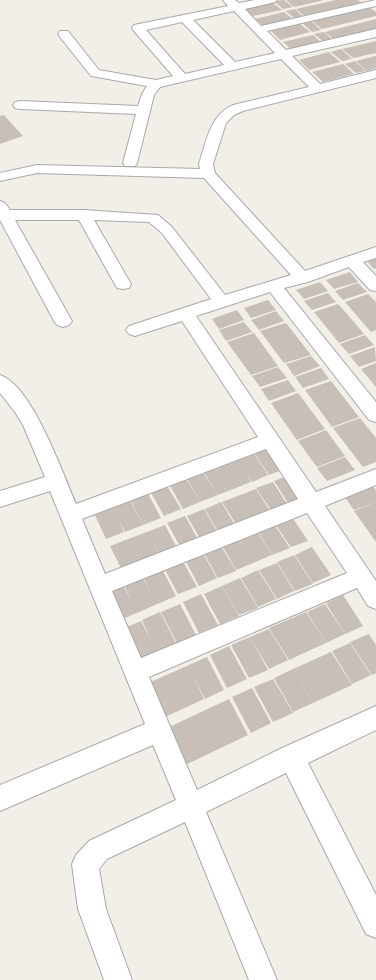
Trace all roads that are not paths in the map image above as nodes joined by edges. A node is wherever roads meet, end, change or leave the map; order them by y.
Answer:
1 (272, 0) edge
2 (232, 4) edge
3 (374, 5) edge
4 (185, 18) junction
5 (258, 30) junction
6 (376, 33) edge
7 (64, 34) dead end
8 (283, 54) junction
9 (232, 66) junction
10 (376, 74) edge
11 (181, 77) junction
12 (156, 84) junction
13 (317, 88) junction
14 (20, 105) dead end
15 (144, 110) junction
16 (130, 164) junction
17 (0, 168) edge
18 (207, 169) junction
19 (0, 177) edge
20 (3, 211) edge
21 (84, 215) junction
22 (376, 252) edge
23 (352, 260) junction
24 (302, 278) junction
25 (123, 284) dead end
26 (273, 285) junction
27 (376, 286) edge
28 (222, 302) junction
29 (186, 314) junction
30 (64, 321) dead end
31 (135, 330) dead end
32 (0, 382) edge
33 (376, 415) edge
34 (269, 440) junction
35 (376, 477) edge
36 (56, 481) junction
37 (0, 499) edge
38 (311, 503) junction
39 (70, 515) junction
40 (360, 577) junction
41 (99, 586) junction
42 (376, 599) edge
43 (134, 672) junction
44 (376, 718) edge
45 (159, 730) junction
46 (291, 757) junction
47 (0, 798) edge
48 (191, 805) junction
49 (376, 924) edge
50 (118, 980) edge
51 (263, 980) edge

1 - 2 street
2 - 4 street
2 - 5 street
3 - 5 street
4 - 9 street
4 - 11 street
5 - 8 street
6 - 8 street
7 - 12 street
8 - 9 street
8 - 13 street
9 - 11 street
10 - 13 street
11 - 12 street
12 - 15 street
13 - 18 street
14 - 15 street
15 - 16 street
16 - 17 street
16 - 18 street
18 - 19 street
18 - 24 street
20 - 21 street
20 - 30 street
21 - 25 street
21 - 28 street
22 - 23 street
23 - 24 street
23 - 27 street
24 - 26 street
26 - 28 street
26 - 33 street
28 - 29 street
29 - 31 street
29 - 34 street
32 - 36 street
34 - 38 street
34 - 39 street
35 - 38 street
36 - 37 street
36 - 39 street
38 - 40 street
38 - 41 street
39 - 41 street
40 - 42 street
40 - 43 street
41 - 43 street
43 - 45 street
44 - 46 street
45 - 47 street
45 - 48 street
46 - 48 street
46 - 49 street
48 - 50 street
48 - 51 street

